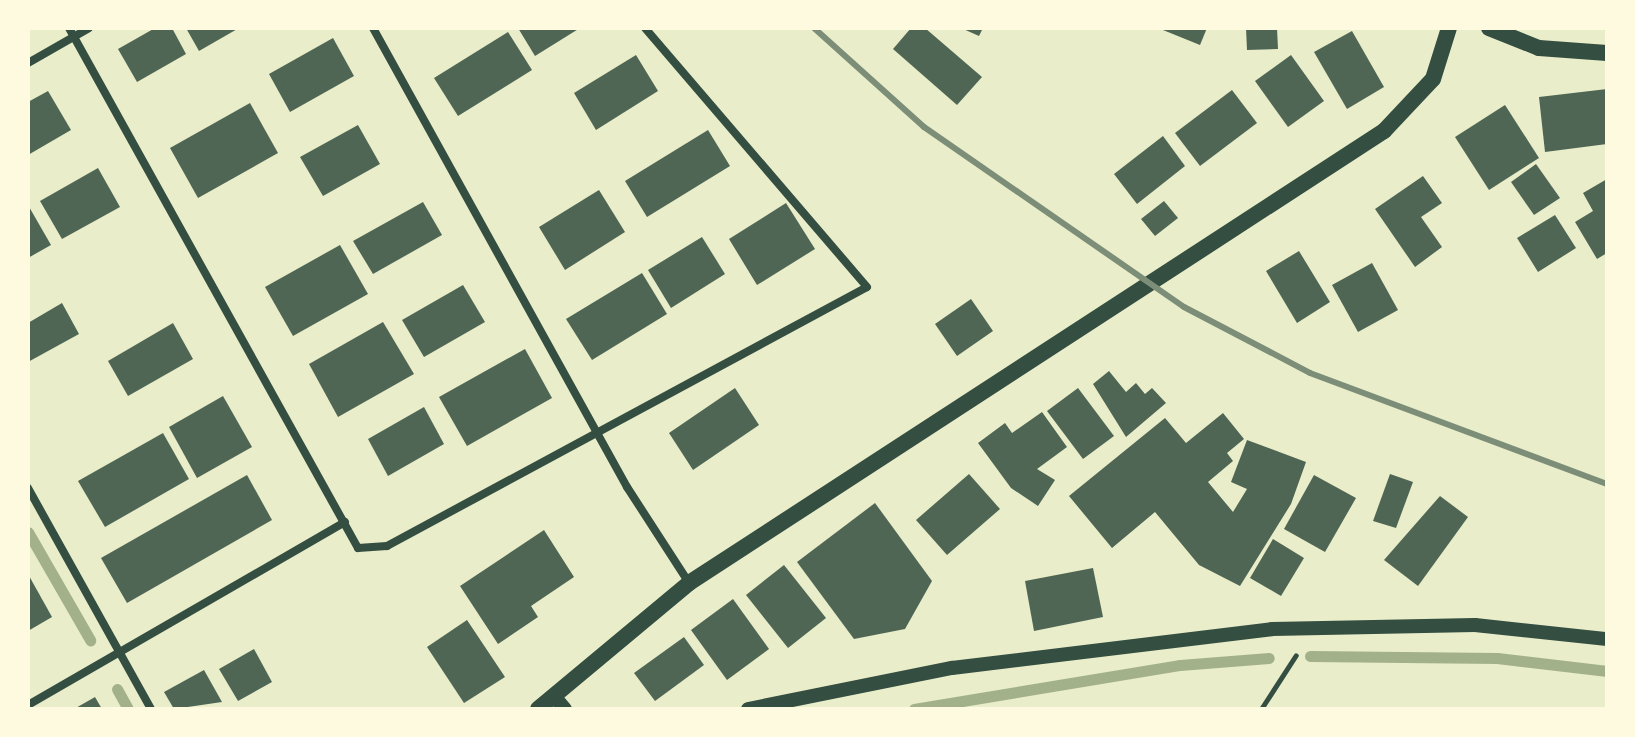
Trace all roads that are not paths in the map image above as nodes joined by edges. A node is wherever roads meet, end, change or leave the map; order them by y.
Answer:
1 (89, 28) edge
2 (373, 28) edge
3 (645, 28) edge
4 (1449, 28) edge
5 (1489, 28) edge
6 (72, 32) edge
7 (1607, 53) edge
8 (28, 63) edge
9 (596, 432) junction
10 (28, 488) edge
11 (345, 522) junction
12 (689, 583) junction
13 (1607, 639) edge
14 (121, 653) junction
15 (560, 703) edge
16 (28, 705) edge
17 (151, 709) edge
18 (538, 709) edge
19 (748, 709) edge

1 - 6 street
2 - 9 street
3 - 9 street
4 - 12 main road
5 - 7 main road
6 - 8 street
6 - 11 street
9 - 11 street
9 - 12 street
10 - 14 street
11 - 14 street
12 - 15 main road
13 - 19 street
14 - 16 street
14 - 17 street
15 - 18 main road

